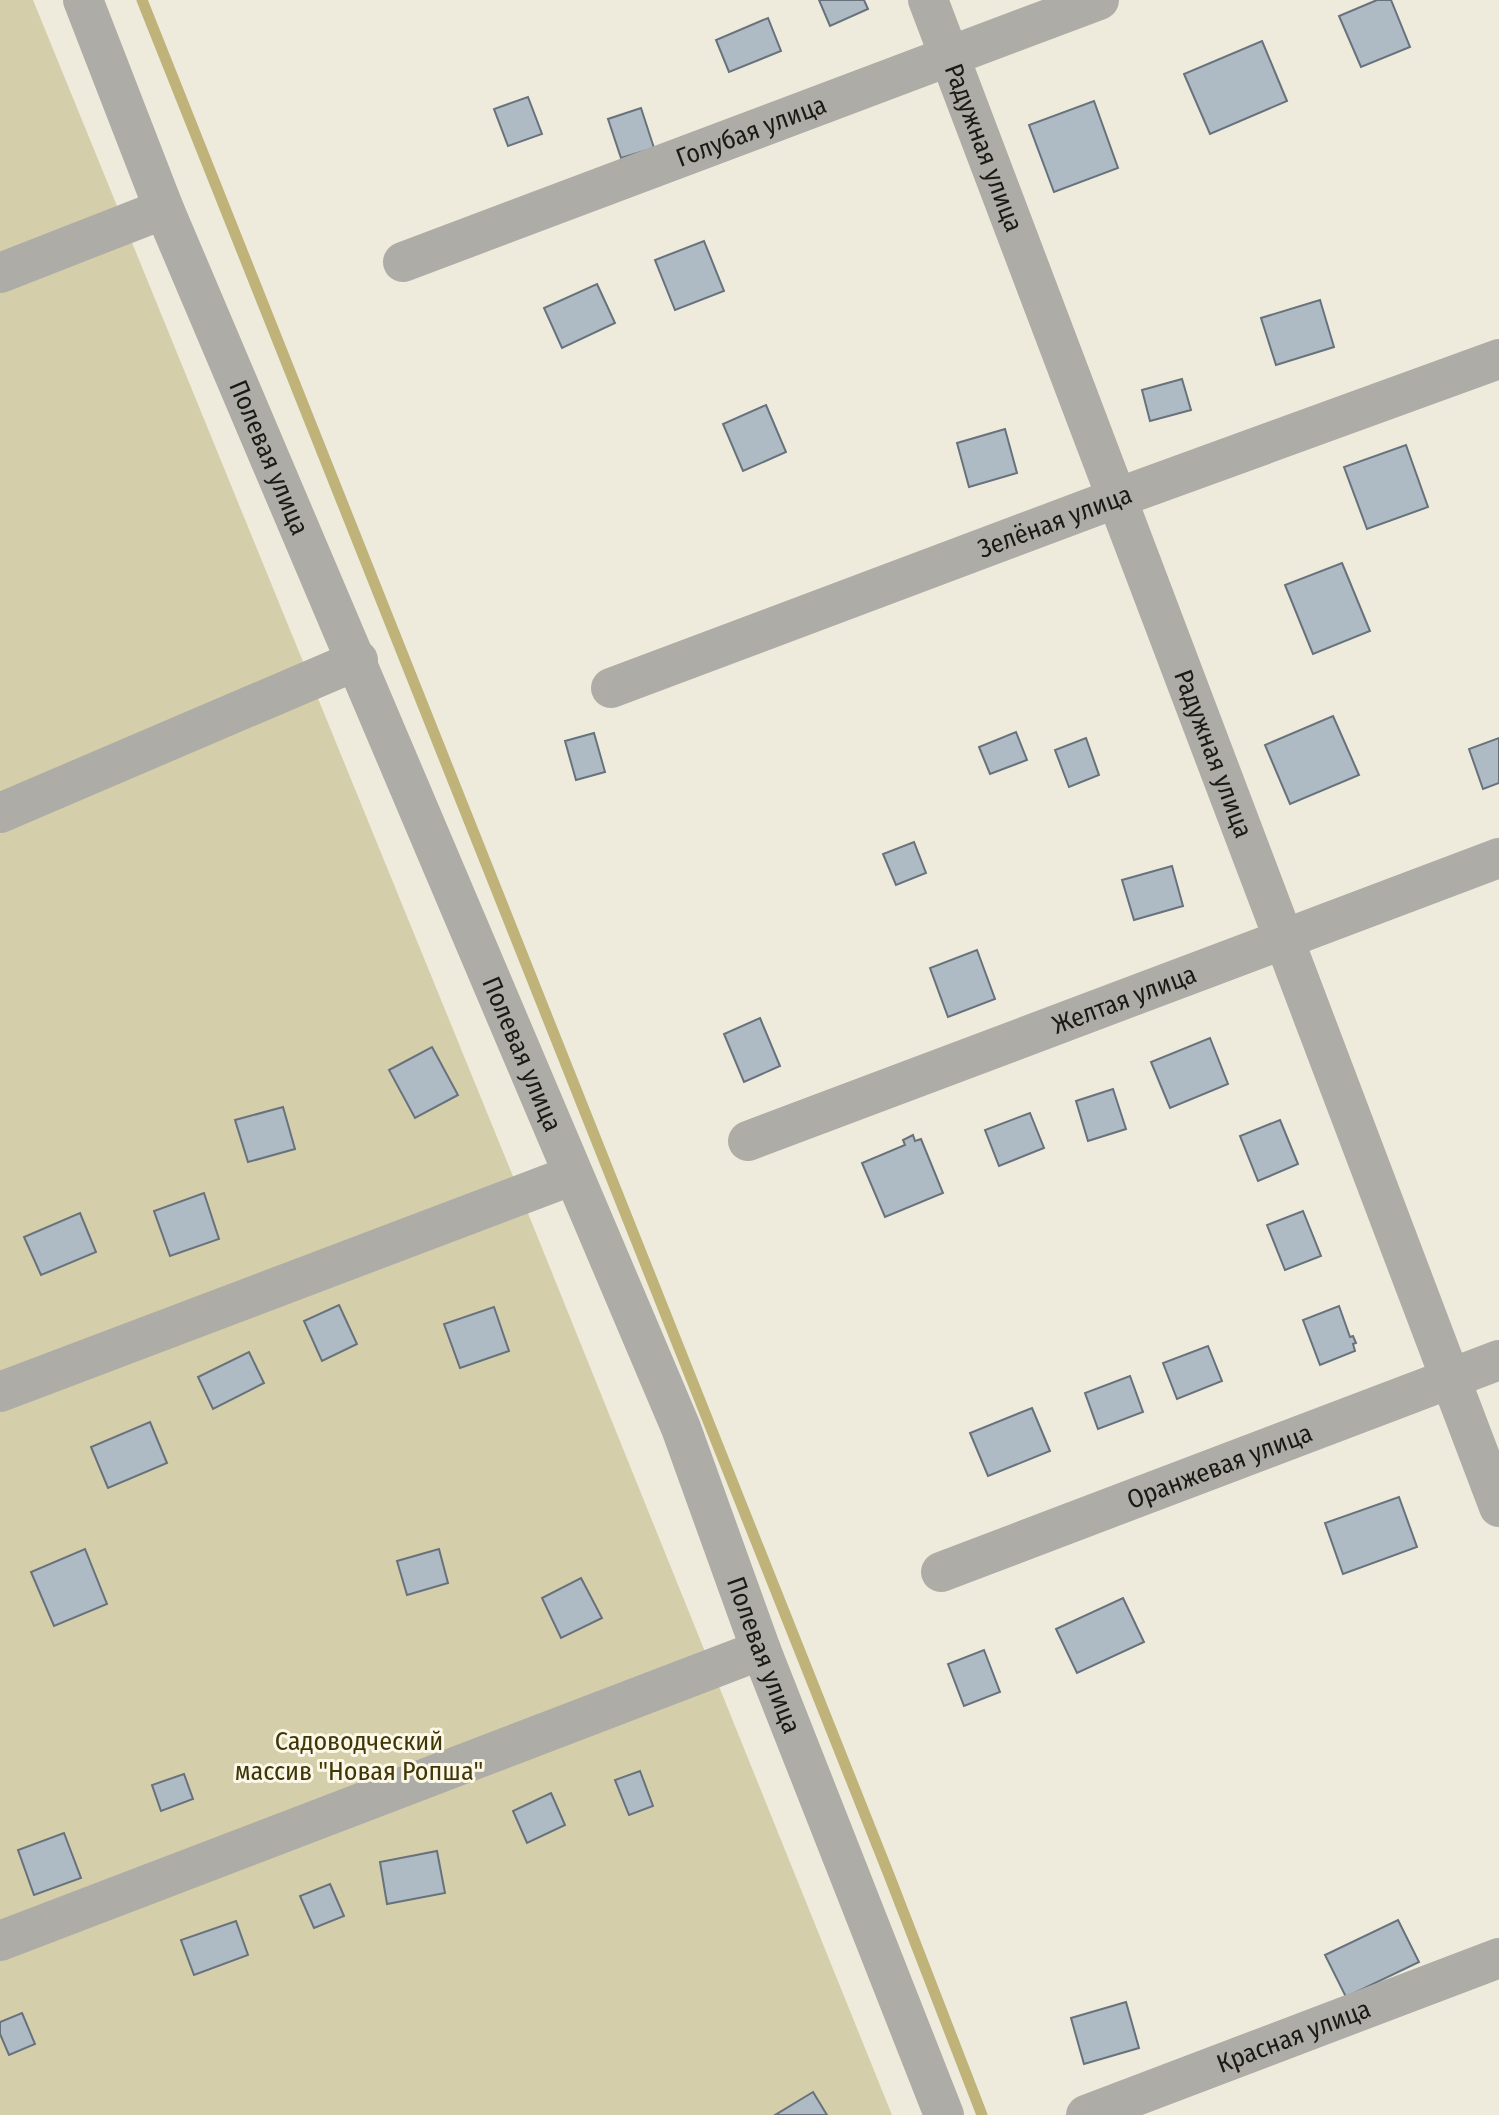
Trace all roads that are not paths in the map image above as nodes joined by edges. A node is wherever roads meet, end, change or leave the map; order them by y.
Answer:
1 (83, 0) edge
2 (928, 0) edge
3 (1099, 0) edge
4 (949, 55) junction
5 (164, 209) junction
6 (403, 262) dead end
7 (0, 273) edge
8 (1499, 359) edge
9 (1117, 498) junction
10 (358, 660) junction
11 (611, 688) dead end
12 (0, 813) edge
13 (1499, 858) edge
14 (1284, 939) junction
15 (748, 1141) dead end
16 (573, 1175) junction
17 (1499, 1360) edge
18 (1450, 1378) junction
19 (0, 1392) edge
20 (1499, 1507) edge
21 (941, 1572) dead end
22 (761, 1650) junction
23 (0, 1941) edge
24 (1499, 1958) edge
25 (944, 2115) edge
26 (1086, 2115) edge

1 - 5 street, Полевая улица
2 - 4 street, Радужная улица
3 - 4 street, Голубая улица
4 - 6 street, Голубая улица
4 - 9 street, Радужная улица
5 - 7 street
5 - 10 street, Полевая улица
8 - 9 street, Зелёная улица
9 - 11 street, Зелёная улица
9 - 14 street, Радужная улица
10 - 12 street
10 - 16 street, Полевая улица
13 - 14 street, Желтая улица
14 - 15 street, Желтая улица
14 - 18 street, Радужная улица
16 - 19 street
16 - 22 street, Полевая улица
17 - 18 street, Оранжевая улица
18 - 20 street, Радужная улица
18 - 21 street, Оранжевая улица
22 - 23 street
22 - 25 street, Полевая улица
24 - 26 street, Красная улица

